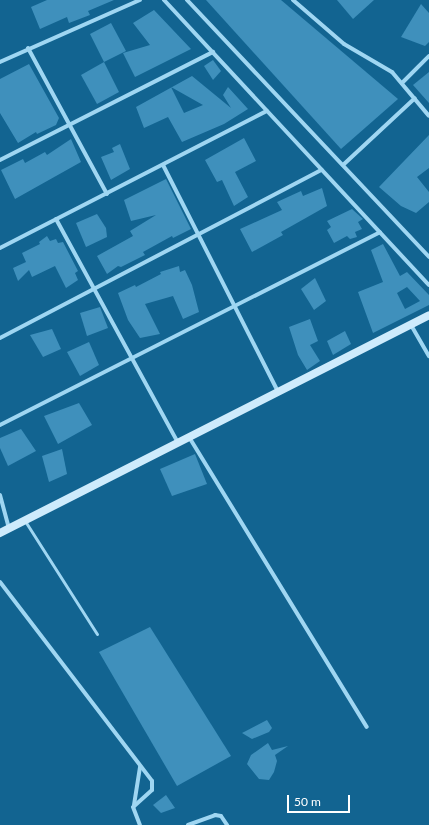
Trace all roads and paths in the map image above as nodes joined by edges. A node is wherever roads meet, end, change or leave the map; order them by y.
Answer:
1 (140, 0) edge
2 (164, 0) edge
3 (189, 0) edge
4 (293, 0) edge
5 (28, 48) junction
6 (213, 52) junction
7 (429, 56) edge
8 (0, 62) edge
9 (402, 83) junction
10 (415, 98) junction
11 (267, 111) junction
12 (429, 116) edge
13 (70, 125) junction
14 (0, 160) edge
15 (163, 165) junction
16 (343, 165) junction
17 (322, 170) junction
18 (107, 194) junction
19 (56, 219) junction
20 (380, 232) junction
21 (198, 235) junction
22 (0, 248) edge
23 (429, 257) edge
24 (429, 286) edge
25 (95, 288) junction
26 (236, 306) junction
27 (429, 315) edge
28 (411, 324) junction
29 (0, 338) edge
30 (429, 356) edge
31 (132, 358) junction
32 (278, 393) junction
33 (0, 425) edge
34 (190, 437) junction
35 (178, 443) junction
36 (0, 496) edge
37 (25, 520) junction
38 (9, 528) junction
39 (0, 533) edge
40 (0, 582) edge
41 (97, 634) dead end
42 (367, 727) dead end
43 (140, 766) junction
44 (134, 806) junction
45 (140, 825) edge
46 (188, 825) edge
47 (227, 825) edge

1 - 5 street
2 - 6 street
3 - 16 street
4 - 9 street
5 - 8 street
5 - 13 street
6 - 11 street
6 - 13 street
7 - 9 street
9 - 10 street
10 - 12 street
10 - 16 street
11 - 15 street
11 - 17 street
13 - 14 street
13 - 18 street
15 - 18 street
15 - 21 street
16 - 23 street
17 - 20 street
17 - 21 street
18 - 19 street
19 - 22 street
19 - 25 street
20 - 24 street
20 - 26 street
21 - 25 street
21 - 26 street
25 - 29 street
25 - 31 street
26 - 31 street
26 - 32 street
27 - 28 main road
28 - 30 street
28 - 32 main road
31 - 33 street
31 - 35 street
32 - 34 main road
34 - 35 main road
34 - 42 street
35 - 37 main road
36 - 38 street
37 - 38 main road
37 - 41 lane
38 - 39 main road
40 - 43 street
43 - 44 street
43 - 44 street
44 - 45 street
46 - 47 street

